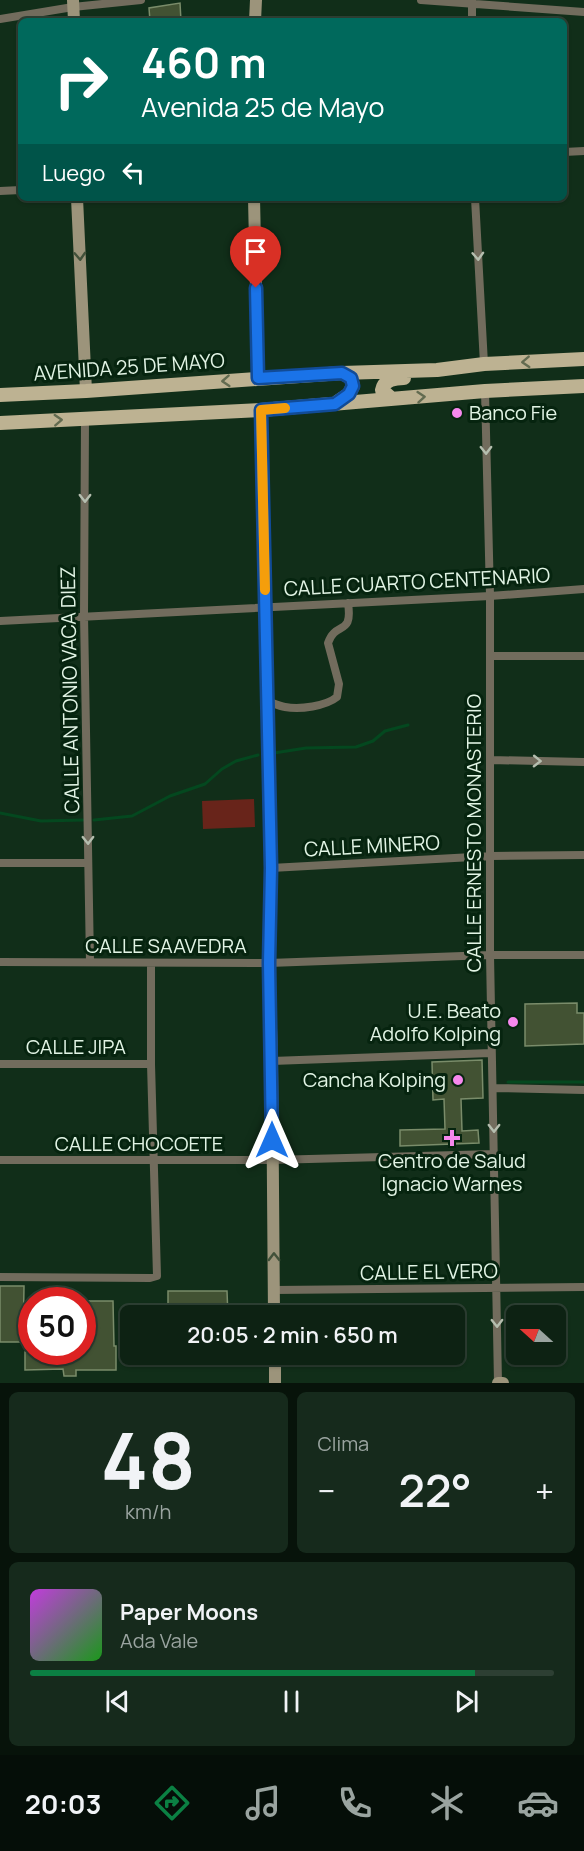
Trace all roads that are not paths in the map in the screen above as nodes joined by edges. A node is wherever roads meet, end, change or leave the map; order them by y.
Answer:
1 (141, 0) edge
2 (256, 0) edge
3 (421, 0) edge
4 (472, 2) edge
5 (73, 4) edge
6 (584, 12) edge
7 (255, 18) edge
8 (472, 18) edge
9 (0, 19) edge
10 (584, 151) edge
11 (567, 152) edge
12 (18, 190) edge
13 (0, 191) edge
14 (77, 201) edge
15 (254, 201) edge
16 (475, 201) edge
17 (584, 359) edge
18 (484, 364) junction
19 (437, 370) junction
20 (342, 373) junction
21 (258, 378) junction
22 (584, 386) edge
23 (86, 391) junction
24 (485, 391) junction
25 (4, 397) edge
26 (393, 399) junction
27 (335, 404) junction
28 (261, 410) junction
29 (85, 419) junction
30 (2, 420) edge
31 (584, 589) edge
32 (490, 596) junction
33 (348, 603) junction
34 (265, 608) junction
35 (84, 615) junction
36 (0, 621) edge
37 (490, 656) junction
38 (584, 656) edge
39 (267, 701) junction
40 (491, 760) junction
41 (584, 762) edge
42 (584, 855) edge
43 (491, 856) junction
44 (0, 863) edge
45 (88, 864) junction
46 (271, 868) junction
47 (490, 955) junction
48 (584, 955) edge
49 (0, 962) edge
50 (90, 962) junction
51 (151, 963) junction
52 (269, 963) junction
53 (491, 1053) junction
54 (272, 1060) junction
55 (0, 1064) edge
56 (151, 1064) junction
57 (494, 1088) junction
58 (584, 1090) edge
59 (494, 1154) junction
60 (0, 1160) edge
61 (272, 1160) junction
62 (153, 1161) junction
63 (0, 1277) edge
64 (497, 1287) junction
65 (584, 1287) edge
66 (274, 1290) junction
67 (274, 1305) edge
68 (275, 1365) edge
69 (275, 1383) edge
70 (498, 1383) edge
71 (503, 1383) edge

1 - 5 street
2 - 7 main road
3 - 4 street
4 - 6 street
4 - 8 street
5 - 9 street
10 - 11 street
12 - 13 street
14 -> 23 main road
15 - 21 main road
16 -> 18 street
17 -> 18 main road, AVENIDA 25 DE MAYO
18 - 19 main road, AVENIDA 25 DE MAYO
19 - 20 main road, AVENIDA 25 DE MAYO
19 - 26 main road
20 - 21 main road, AVENIDA 25 DE MAYO
20 - 27 main road
21 -> 23 main road, AVENIDA 25 DE MAYO
22 - 24 main road
23 - 25 main road, AVENIDA 25 DE MAYO
26 -> 24 main road
24 -> 32 street, CALLE ERNESTO MONASTERIO
26 - 27 main road
27 - 28 main road
28 - 29 main road
28 - 34 main road
30 -> 29 main road
29 -> 35 street, CALLE ANTONIO VACA DIEZ
31 - 32 street, CALLE CUARTO CENTENARIO
32 - 33 street, CALLE CUARTO CENTENARIO
32 - 37 street, CALLE ERNESTO MONASTERIO
33 - 34 street, CALLE CUARTO CENTENARIO
33 - 39 street
34 - 35 street, CALLE CUARTO CENTENARIO
34 - 39 main road
35 - 36 street, CALLE CUARTO CENTENARIO
35 -> 45 street, CALLE ANTONIO VACA DIEZ
37 - 38 street
37 - 40 street, CALLE ERNESTO MONASTERIO
39 - 46 main road
40 -> 41 street
40 - 43 street, CALLE ERNESTO MONASTERIO
42 - 43 street, CALLE MINERO
43 - 46 street, CALLE MINERO
43 - 47 street, CALLE ERNESTO MONASTERIO
44 - 45 street
45 - 50 street, CALLE ANTONIO VACA DIEZ
46 - 52 main road
47 - 48 street, CALLE SAAVEDRA
47 - 52 street, CALLE SAAVEDRA
47 - 53 street, CALLE ERNESTO MONASTERIO
49 - 50 street, CALLE SAAVEDRA
50 - 51 street, CALLE SAAVEDRA
51 - 52 street, CALLE SAAVEDRA
51 - 56 street
52 - 54 main road
53 - 54 street
53 - 57 street, CALLE ERNESTO MONASTERIO
54 - 61 main road
55 - 56 street, CALLE JIPA
56 - 62 street
57 - 58 street
57 -> 59 street, CALLE ERNESTO MONASTERIO
59 - 61 street, CALLE CHOCOETE
59 - 64 street, CALLE ERNESTO MONASTERIO
60 - 62 street, CALLE CHOCOETE
61 - 62 street, CALLE CHOCOETE
66 -> 61 main road
62 - 63 street
64 - 65 street, CALLE EL VERO
64 - 66 street, CALLE EL VERO
64 -> 70 street, CALLE ERNESTO MONASTERIO
66 - 67 main road
68 - 69 main road
70 - 71 main road

